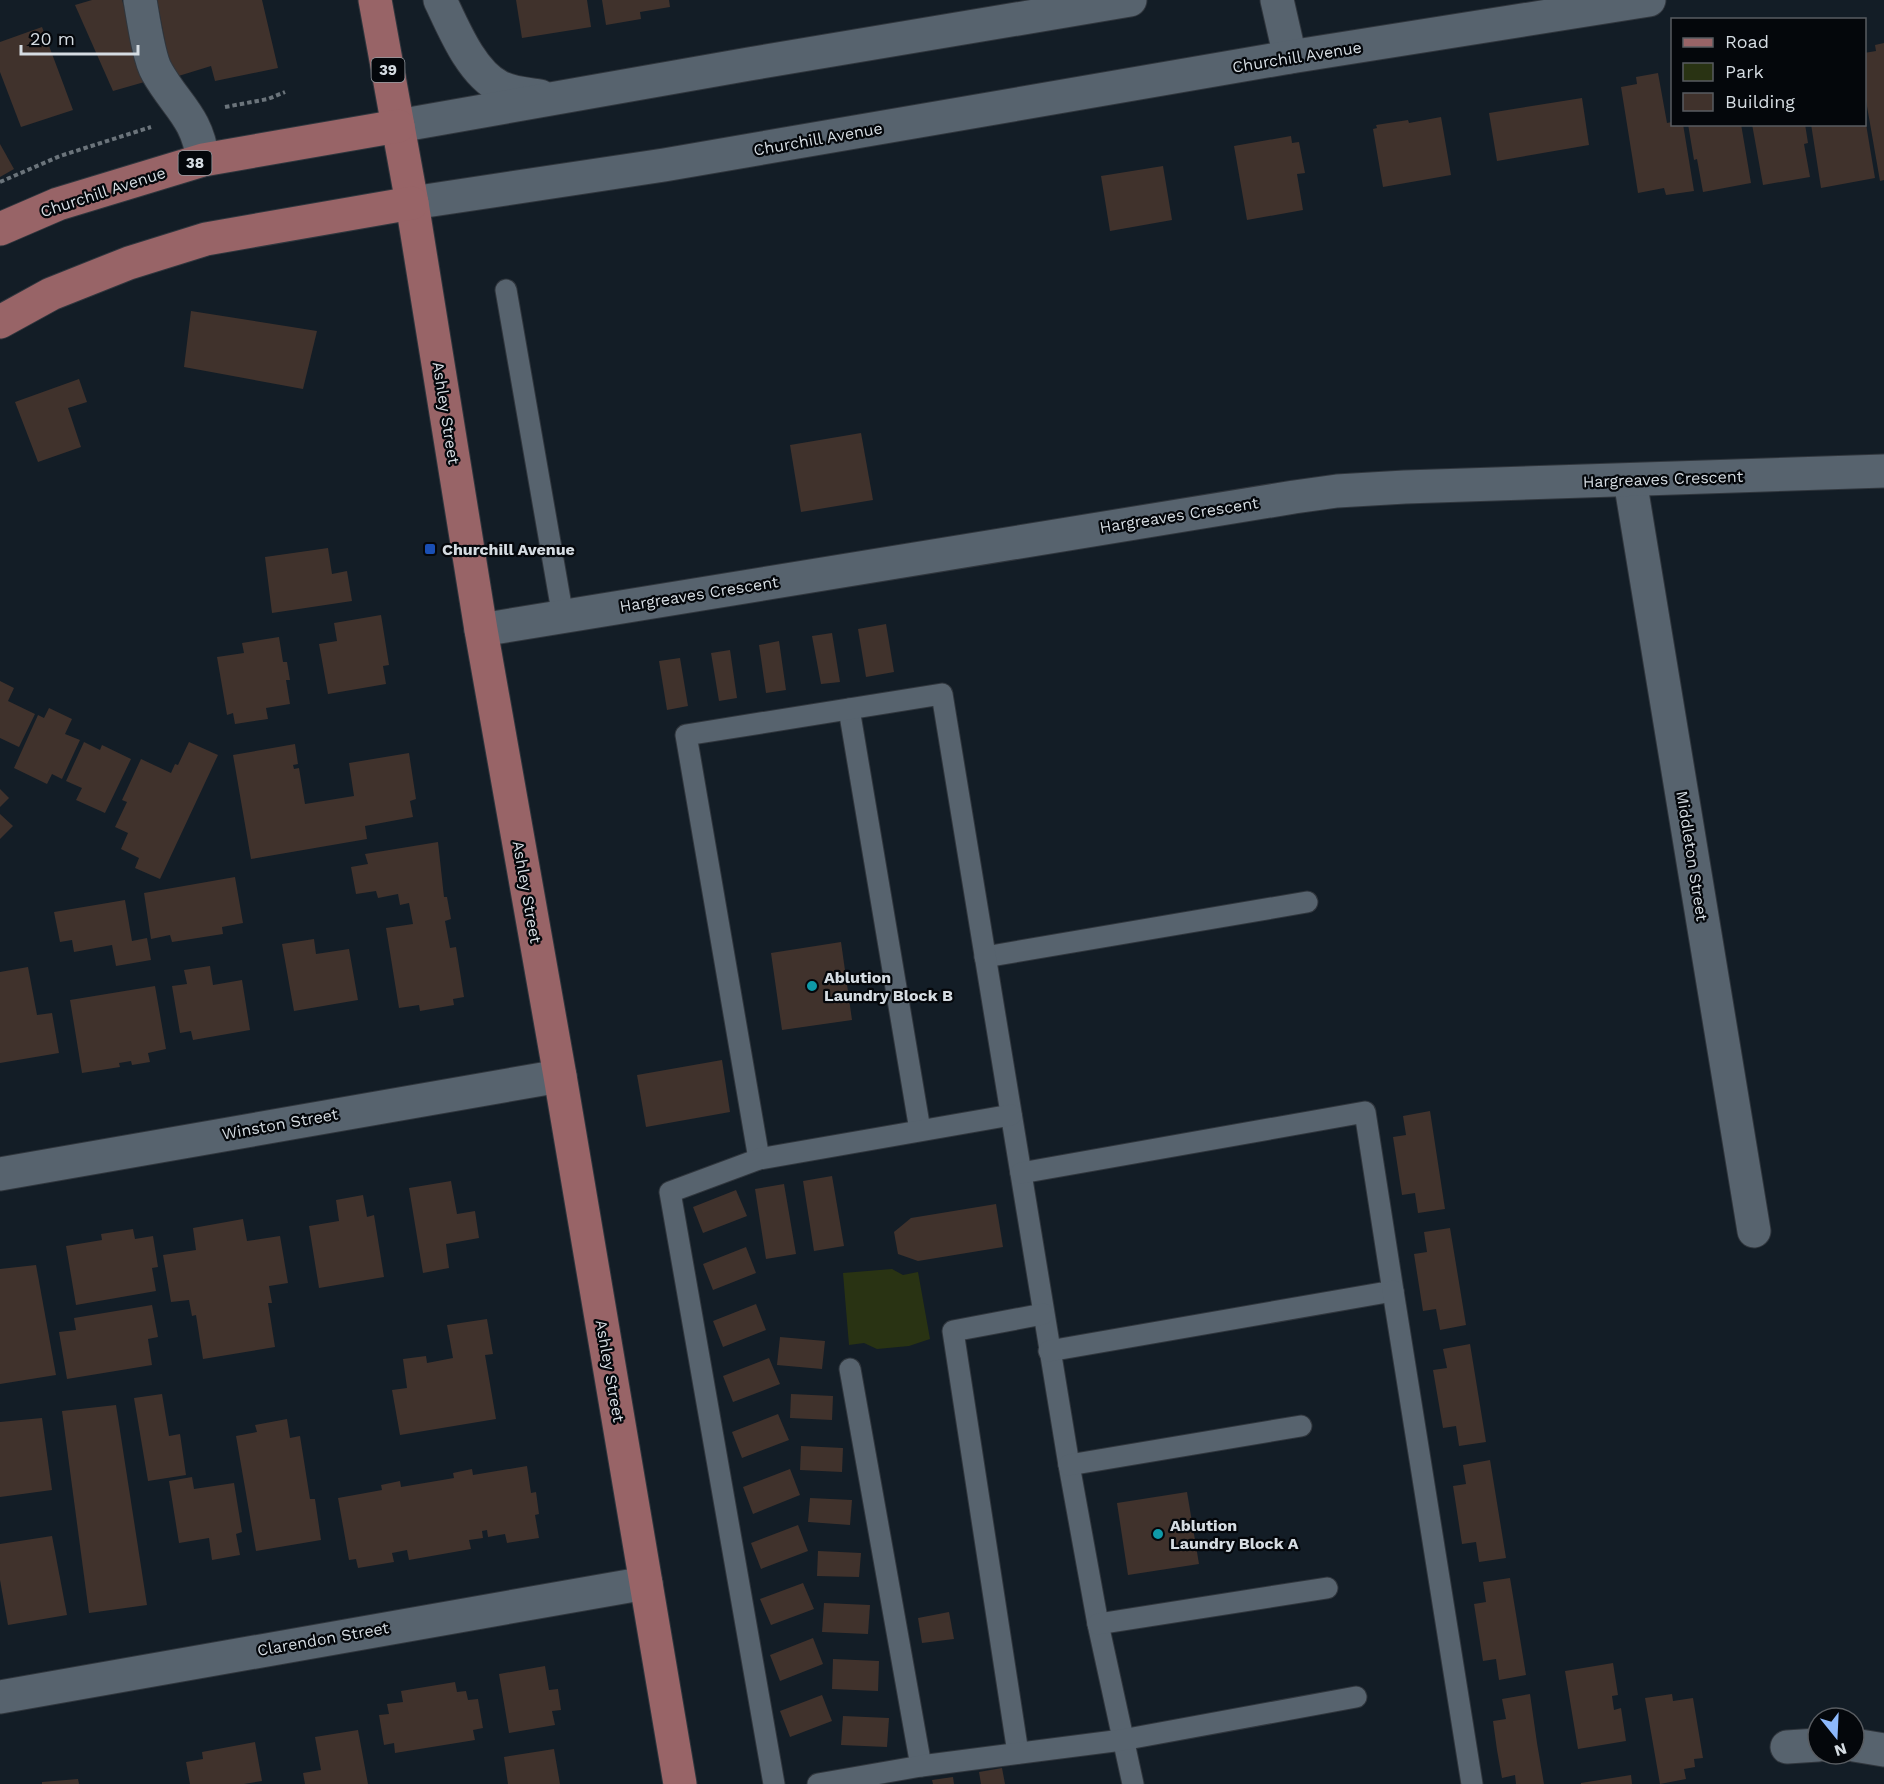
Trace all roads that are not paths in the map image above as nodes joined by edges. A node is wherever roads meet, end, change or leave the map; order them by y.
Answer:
1 (140, 0) edge
2 (375, 0) edge
3 (440, 0) edge
4 (1130, 0) edge
5 (1277, 0) edge
6 (1649, 0) edge
7 (1290, 57) junction
8 (554, 99) junction
9 (398, 126) junction
10 (203, 160) junction
11 (412, 203) junction
12 (0, 229) edge
13 (506, 290) dead end
14 (0, 322) edge
15 (1884, 471) edge
16 (1630, 480) junction
17 (563, 617) junction
18 (481, 630) junction
19 (849, 709) junction
20 (1307, 902) dead end
21 (985, 957) junction
22 (560, 1076) junction
23 (1011, 1115) junction
24 (921, 1130) junction
25 (759, 1159) junction
26 (1021, 1173) junction
27 (0, 1174) edge
28 (1754, 1232) dead end
29 (1393, 1291) junction
30 (1043, 1314) junction
31 (1049, 1351) junction
32 (850, 1369) dead end
33 (1301, 1426) dead end
34 (1069, 1465) junction
35 (645, 1583) junction
36 (1327, 1588) dead end
37 (1098, 1624) junction
38 (0, 1697) edge
39 (1356, 1697) dead end
40 (1122, 1740) junction
41 (1866, 1747) edge
42 (1884, 1750) edge
43 (1018, 1753) junction
44 (921, 1766) junction
45 (680, 1784) edge
46 (774, 1784) edge
47 (818, 1784) edge
48 (1133, 1784) edge
49 (1472, 1784) edge

1 - 10 street
2 - 9 main road, Ashley Street / 39
3 - 8 street
4 - 8 street, Churchill Avenue / 38
5 - 7 street
6 - 7 street, Churchill Avenue
7 - 11 street, Churchill Avenue
8 - 9 street, Churchill Avenue / 38
9 - 10 main road, Churchill Avenue / 38
9 - 11 main road, Ashley Street / 39
10 - 12 main road, Churchill Avenue / 38
11 - 14 main road, Churchill Avenue
11 - 18 main road, Ashley Street
13 - 17 lane
15 - 16 street, Hargreaves Crescent
16 - 17 street, Hargreaves Crescent
16 - 28 street, Middleton Street
17 - 18 street, Hargreaves Crescent
18 - 22 main road, Ashley Street
19 - 21 lane
19 - 24 lane
19 - 25 lane
20 - 21 lane
21 - 23 lane
22 - 27 street, Winston Street
22 - 35 main road, Ashley Street
23 - 24 lane
23 - 26 lane
24 - 25 lane
25 - 46 lane
26 - 29 lane
26 - 30 lane
29 - 31 lane
29 - 49 lane
30 - 31 lane
30 - 43 lane
31 - 34 lane
32 - 44 lane
33 - 34 lane
34 - 37 lane
35 - 38 street, Clarendon Street
35 - 45 main road, Ashley Street
36 - 37 lane
37 - 40 lane
39 - 40 lane
40 - 43 lane
40 - 48 lane
41 - 42 street
43 - 44 lane
44 - 47 lane

